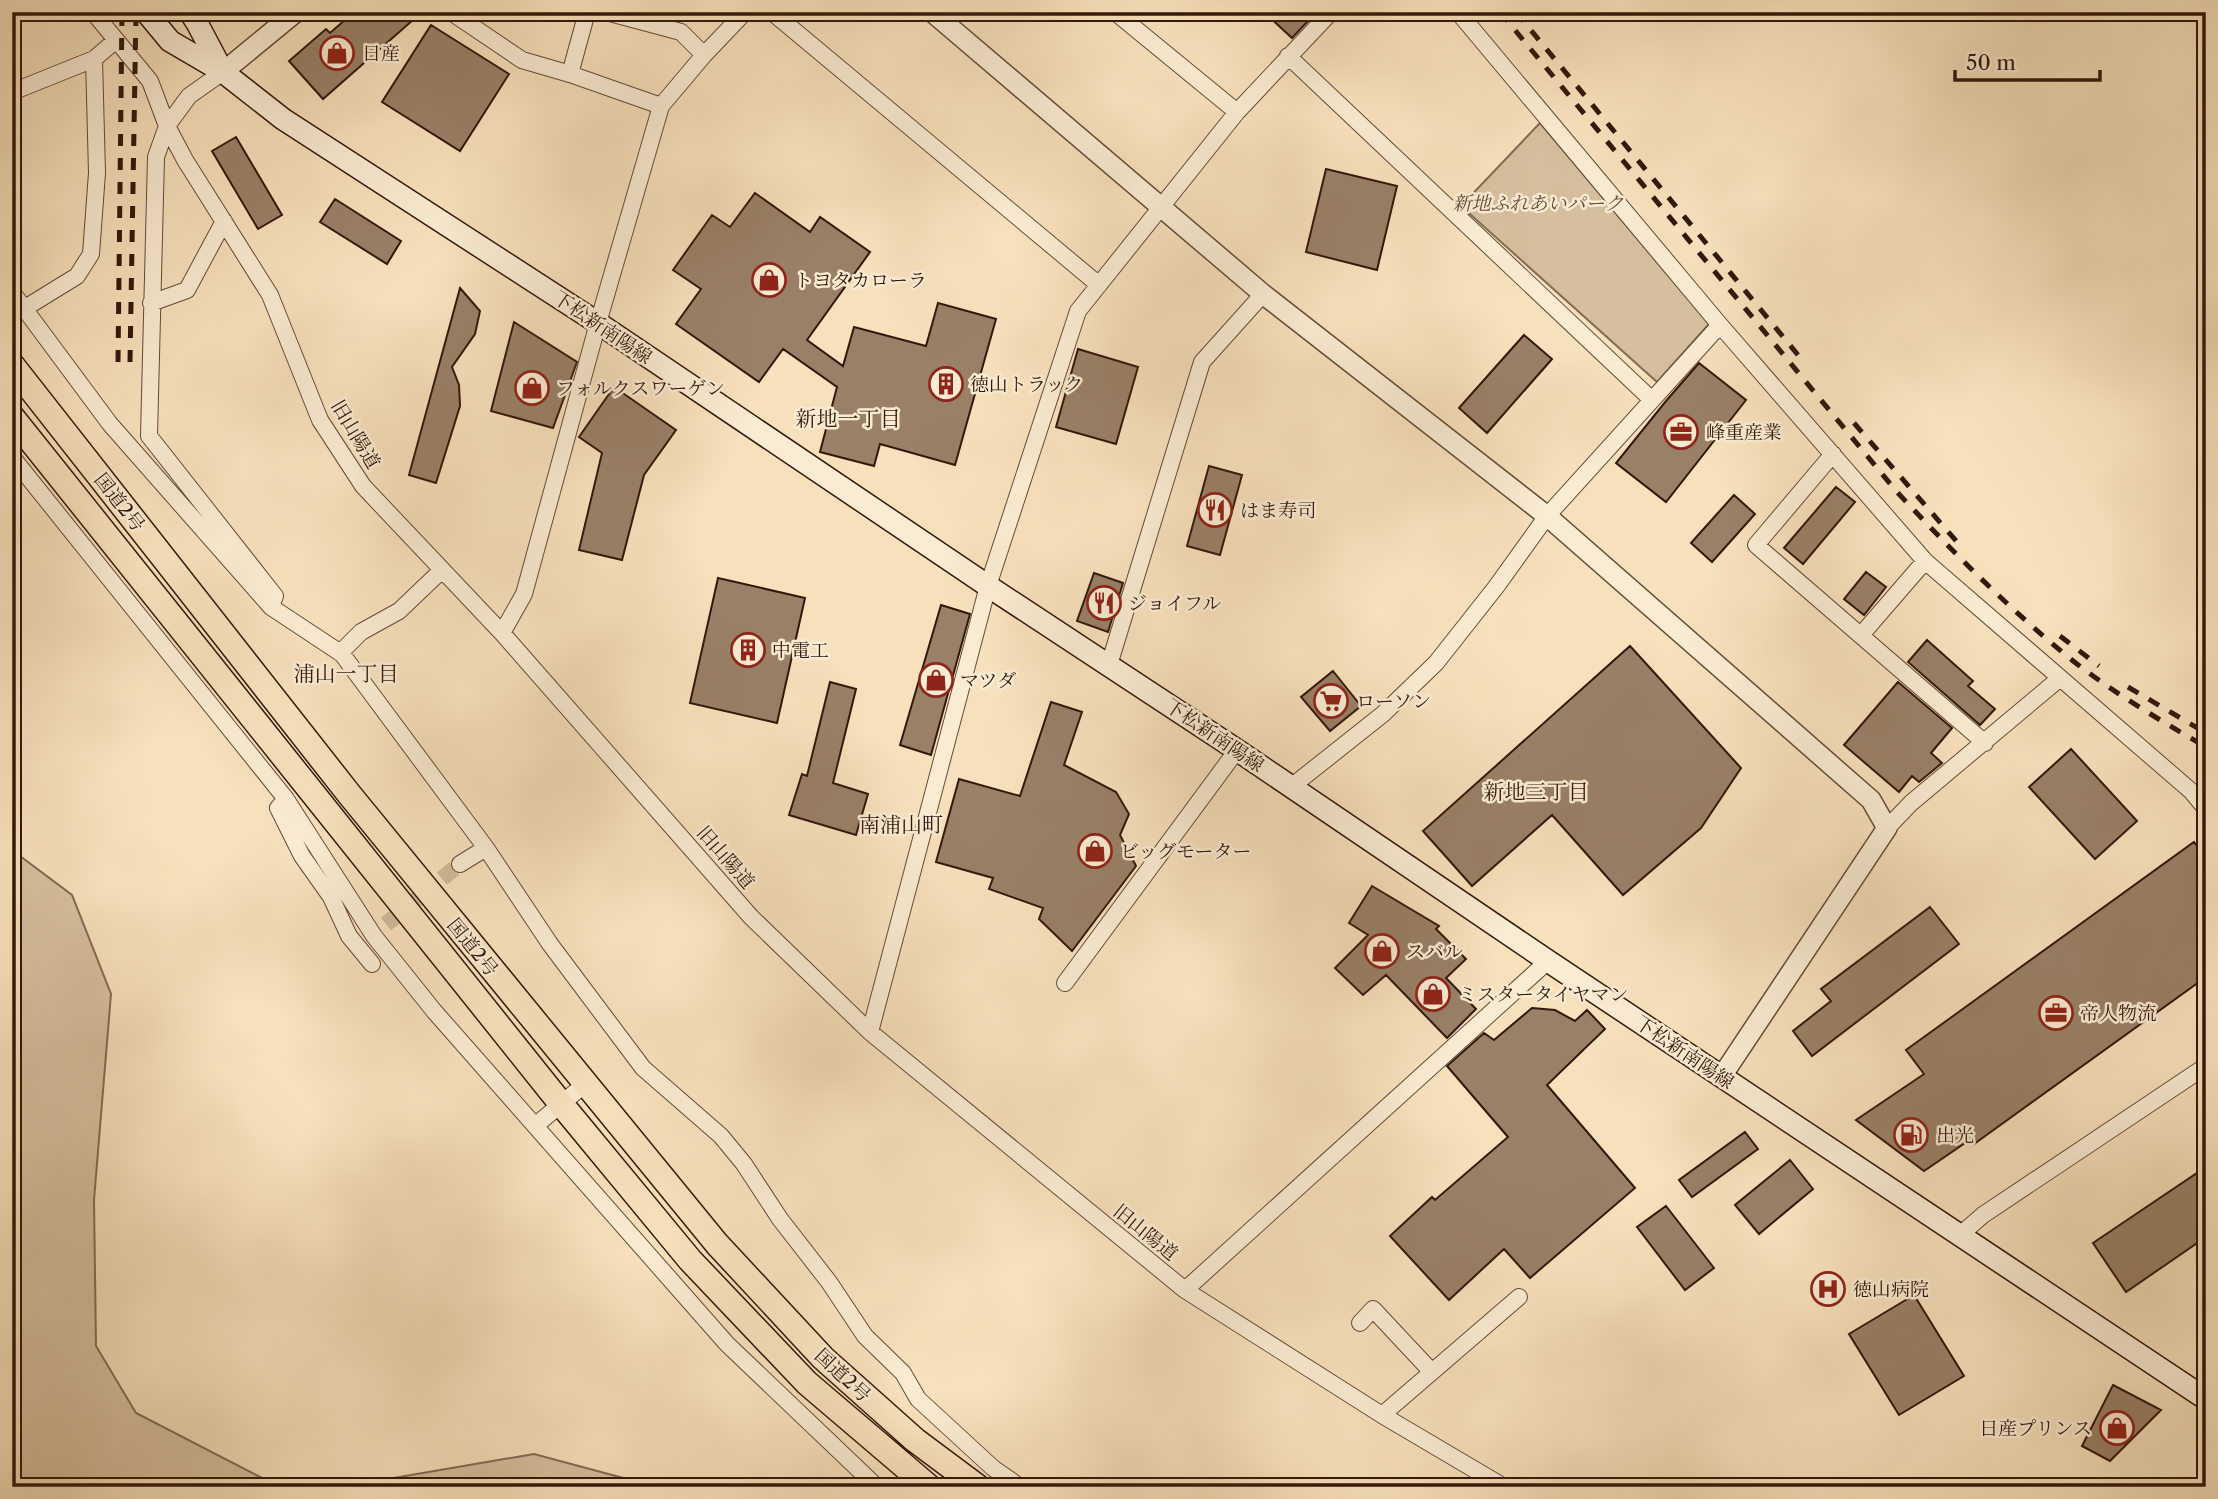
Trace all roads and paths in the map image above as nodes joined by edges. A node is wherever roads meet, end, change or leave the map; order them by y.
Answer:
1 (93, 12) edge
2 (146, 12) edge
3 (190, 12) edge
4 (296, 12) edge
5 (451, 12) edge
6 (587, 12) edge
7 (606, 12) edge
8 (745, 12) edge
9 (772, 12) edge
10 (932, 12) edge
11 (1115, 12) edge
12 (1331, 12) edge
13 (1458, 12) edge
14 (115, 41) junction
15 (704, 55) junction
16 (1288, 56) junction
17 (94, 60) junction
18 (223, 72) junction
19 (570, 74) junction
20 (12, 92) edge
21 (661, 106) junction
22 (1237, 112) junction
23 (167, 126) junction
24 (1161, 207) junction
25 (224, 220) junction
26 (1099, 285) junction
27 (12, 292) edge
28 (1263, 294) junction
29 (151, 303) junction
30 (25, 308) junction
31 (598, 323) junction
32 (1720, 325) junction
33 (12, 365) edge
34 (1652, 400) junction
35 (12, 417) edge
36 (1833, 453) junction
37 (12, 457) edge
38 (1547, 516) junction
39 (1925, 561) junction
40 (443, 570) junction
41 (988, 586) junction
42 (271, 607) junction
43 (502, 633) junction
44 (1861, 635) junction
45 (340, 653) junction
46 (1109, 665) junction
47 (2059, 679) junction
48 (1985, 743) junction
49 (1237, 750) junction
50 (1292, 787) junction
51 (286, 799) junction
52 (2206, 809) edge
53 (1887, 828) junction
54 (486, 848) junction
55 (460, 864) tunnel mouth
56 (386, 924) tunnel mouth
57 (374, 936) junction
58 (1548, 961) junction
59 (372, 964) dead end
60 (1065, 983) dead end
61 (870, 1032) junction
62 (2206, 1066) edge
63 (1722, 1076) junction
64 (585, 1084) junction
65 (562, 1105) junction
66 (537, 1125) junction
67 (1960, 1235) junction
68 (1185, 1290) junction
69 (1519, 1297) dead end
70 (1360, 1322) dead end
71 (1431, 1371) junction
72 (2206, 1399) edge
73 (1382, 1415) junction
74 (877, 1487) edge
75 (929, 1487) edge
76 (978, 1487) edge
77 (1020, 1487) edge
78 (1504, 1487) edge

1 - 14 street, 旧山陽道
2 - 18 main road, 下松新南陽線
3 - 18 main road, 下松新南陽線
4 - 18 street
5 - 19 street
6 - 19 street
7 - 15 street
8 - 15 street
9 - 26 street
10 - 24 street
11 - 22 street
12 - 16 street
13 - 32 street
14 - 17 street
14 - 23 street, 旧山陽道
15 - 21 street
16 - 22 street
16 - 34 street
17 - 20 street
17 - 30 street
18 - 23 street
18 - 31 main road, 下松新南陽線
19 - 21 street
21 - 31 street
22 - 24 street
23 - 25 street, 旧山陽道
23 - 29 street
24 - 26 street
24 - 28 street
25 - 29 street
25 - 40 street, 旧山陽道
26 - 41 street
27 - 30 street
28 - 38 street
28 - 46 street
29 - 42 street
30 - 42 street
31 - 41 main road, 下松新南陽線
31 - 43 street
32 - 34 street
32 - 36 street
33 - 64 highway, 国道2号
34 - 38 street
35 - 65 highway, 国道2号
36 - 39 street
36 - 44 street
37 - 51 street
38 - 50 street
38 - 53 street
39 - 44 street
39 - 47 street
40 - 43 street, 旧山陽道
40 - 45 street
41 - 46 main road, 下松新南陽線
41 - 61 street
42 - 45 street
43 - 61 street, 旧山陽道
44 - 48 street
45 - 54 street
46 - 49 main road, 下松新南陽線
47 - 48 street
47 - 52 street
48 - 53 street
49 - 50 main road, 下松新南陽線
49 - 60 street
50 - 58 main road, 下松新南陽線
51 - 57 street
51 - 59 street
53 - 63 street
54 - 55 street
54 - 77 street
56 - 57 street
57 - 66 street
58 - 63 main road, 下松新南陽線
58 - 68 street
61 - 68 street, 旧山陽道
62 - 67 street
63 - 67 main road, 下松新南陽線
64 - 65 street
64 - 76 highway, 国道2号
65 - 66 street
65 - 75 highway, 国道2号
66 - 74 street
67 - 72 main road, 下松新南陽線
68 - 73 street, 旧山陽道
69 - 71 street
70 - 71 street
71 - 73 street
73 - 78 street, 旧山陽道

